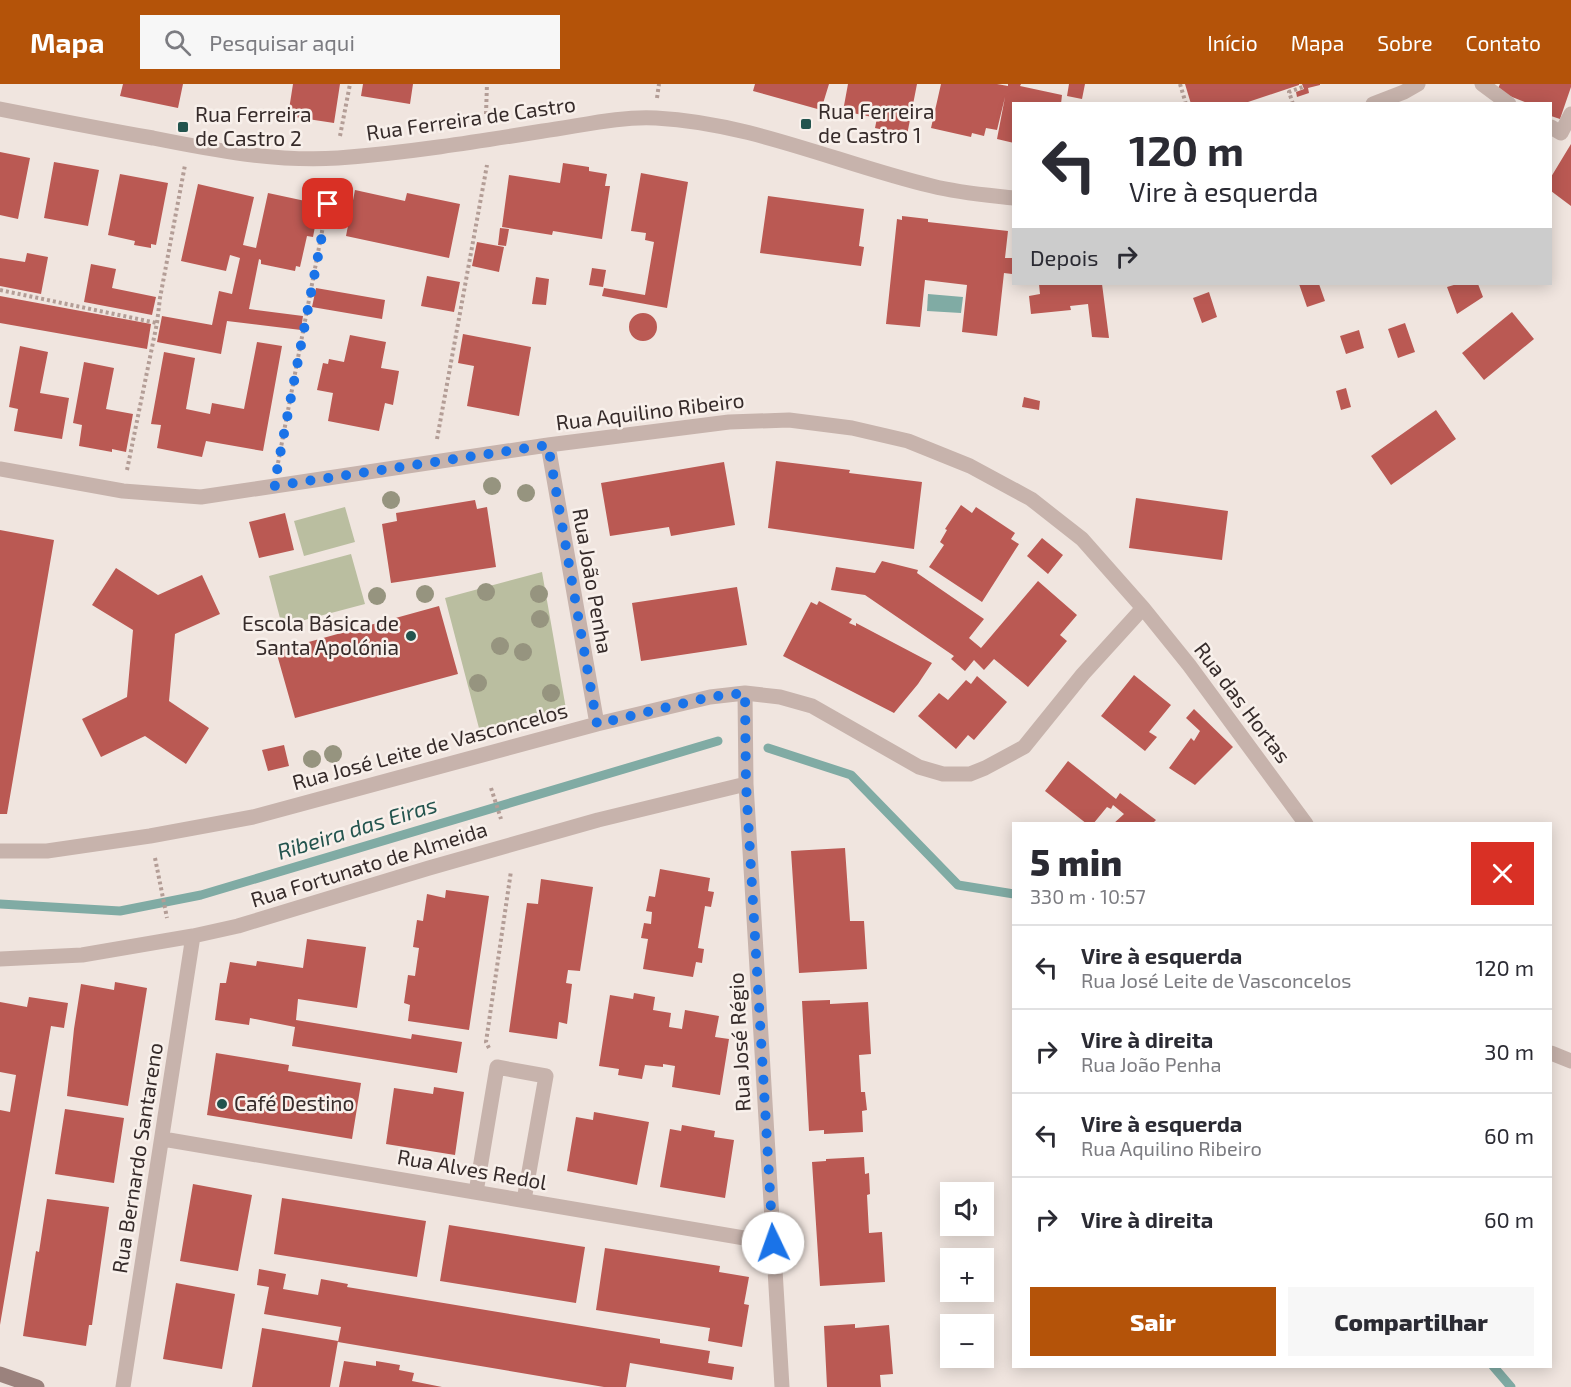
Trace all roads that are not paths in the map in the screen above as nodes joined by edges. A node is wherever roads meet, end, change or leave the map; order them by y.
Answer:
1 (1418, 84) edge
2 (1482, 84) edge
3 (1377, 102) edge
4 (1506, 102) edge
5 (0, 110) edge
6 (1571, 114) edge
7 (1552, 128) edge
8 (1012, 198) edge
9 (548, 445) junction
10 (0, 469) edge
11 (1143, 608) junction
12 (745, 693) junction
13 (597, 724) junction
14 (746, 784) junction
15 (1305, 822) edge
16 (0, 851) edge
17 (193, 936) junction
18 (0, 959) edge
19 (1552, 1053) edge
20 (1571, 1061) edge
21 (163, 1139) junction
22 (476, 1192) junction
23 (524, 1200) junction
24 (773, 1243) junction
25 (0, 1374) edge
26 (37, 1387) edge
27 (123, 1387) edge
28 (782, 1387) edge

1 - 3 street
2 - 4 street
5 - 8 street, Rua Ferreira de Castro
6 - 7 street
9 - 10 street, Rua Aquilino Ribeiro
9 - 11 street, Rua Aquilino Ribeiro
9 - 13 street, Rua João Penha
11 - 12 street, Rua José Leite de Vasconcelos
11 - 15 street, Rua das Hortas
12 - 13 street, Rua José Leite de Vasconcelos
12 - 14 street, Rua José Régio
13 - 16 street, Rua José Leite de Vasconcelos
14 - 17 street, Rua Fortunato de Almeida
14 - 24 street, Rua José Régio
17 - 18 street, Rua Fortunato de Almeida
17 - 21 street, Rua Bernardo Santareno
19 - 20 street
21 - 22 street, Rua Alves Redol
21 - 27 street, Rua Bernardo Santareno
22 - 23 street, Rua Alves Redol
22 - 23 street
23 - 24 street, Rua Alves Redol
24 - 28 street, Rua José Régio
25 - 26 street

